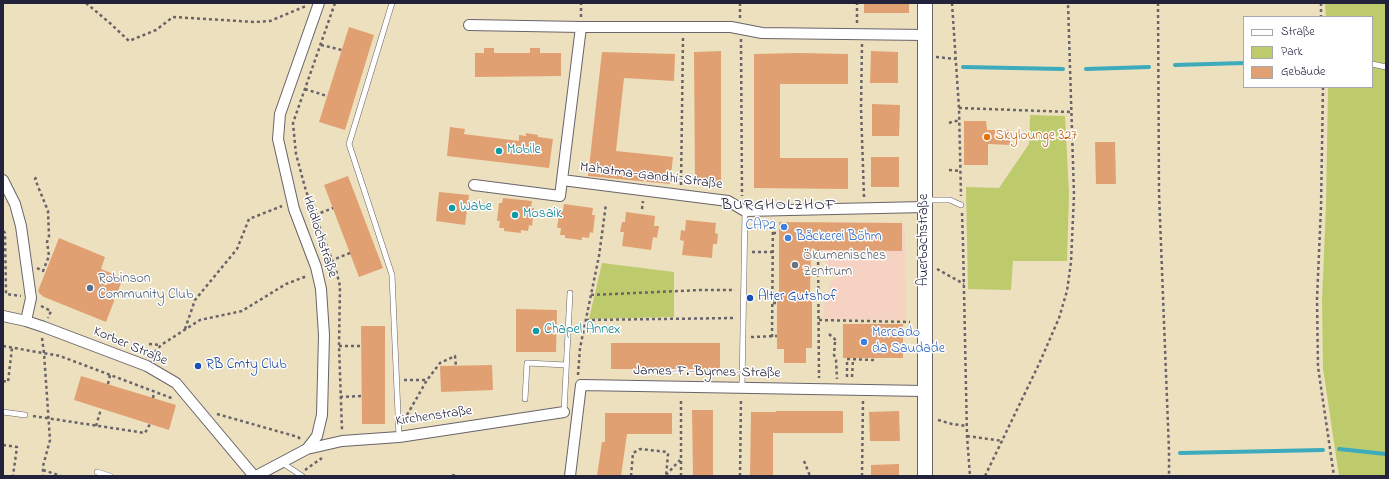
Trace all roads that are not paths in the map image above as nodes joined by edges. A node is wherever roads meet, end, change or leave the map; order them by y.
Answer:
1 (392, 3) edge
2 (925, 3) edge
3 (318, 6) edge
4 (469, 25) dead end
5 (581, 27) junction
6 (925, 35) junction
7 (1373, 64) edge
8 (1386, 67) edge
9 (3, 180) edge
10 (562, 180) junction
11 (474, 185) dead end
12 (925, 204) junction
13 (961, 205) road end
14 (745, 211) junction
15 (570, 293) dead end
16 (3, 316) edge
17 (26, 321) junction
18 (566, 365) junction
19 (742, 388) junction
20 (924, 391) junction
21 (525, 399) dead end
22 (3, 412) edge
23 (564, 412) joint
24 (25, 415) road end
25 (398, 433) junction
26 (307, 449) junction
27 (282, 462) junction
28 (97, 472) dead end
29 (300, 475) edge
30 (110, 476) edge
31 (255, 476) edge
32 (570, 476) edge
33 (925, 476) edge

1 - 25 lane
2 - 6 main road, Auerbachstraße
3 - 26 street, Heidlochstraße
4 - 5 street
5 - 6 street
5 - 10 street, Mahatma-Gandhi-Straße
6 - 12 main road, Auerbachstraße
7 - 8 lane
9 - 17 street
10 - 11 street, Mahatma-Gandhi-Straße
10 - 14 street, Mahatma-Gandhi-Straße
12 - 13 lane
12 - 14 street
12 - 20 main road, Auerbachstraße
14 - 19 lane
15 - 18 lane
16 - 17 street, Korber Straße
17 - 31 street, Korber Straße
18 - 21 lane
18 - 23 lane
19 - 20 street, James-F.-Byrnes-Straße
19 - 32 street, James-F.-Byrnes-Straße
20 - 33 main road, Auerbachstraße
22 - 24 lane
23 - 25 street, Kirchenstraße
25 - 26 street, Kirchenstraße
26 - 27 street, Heidlochstraße
27 - 29 lane
27 - 31 street, Heidlochstraße
28 - 30 lane

